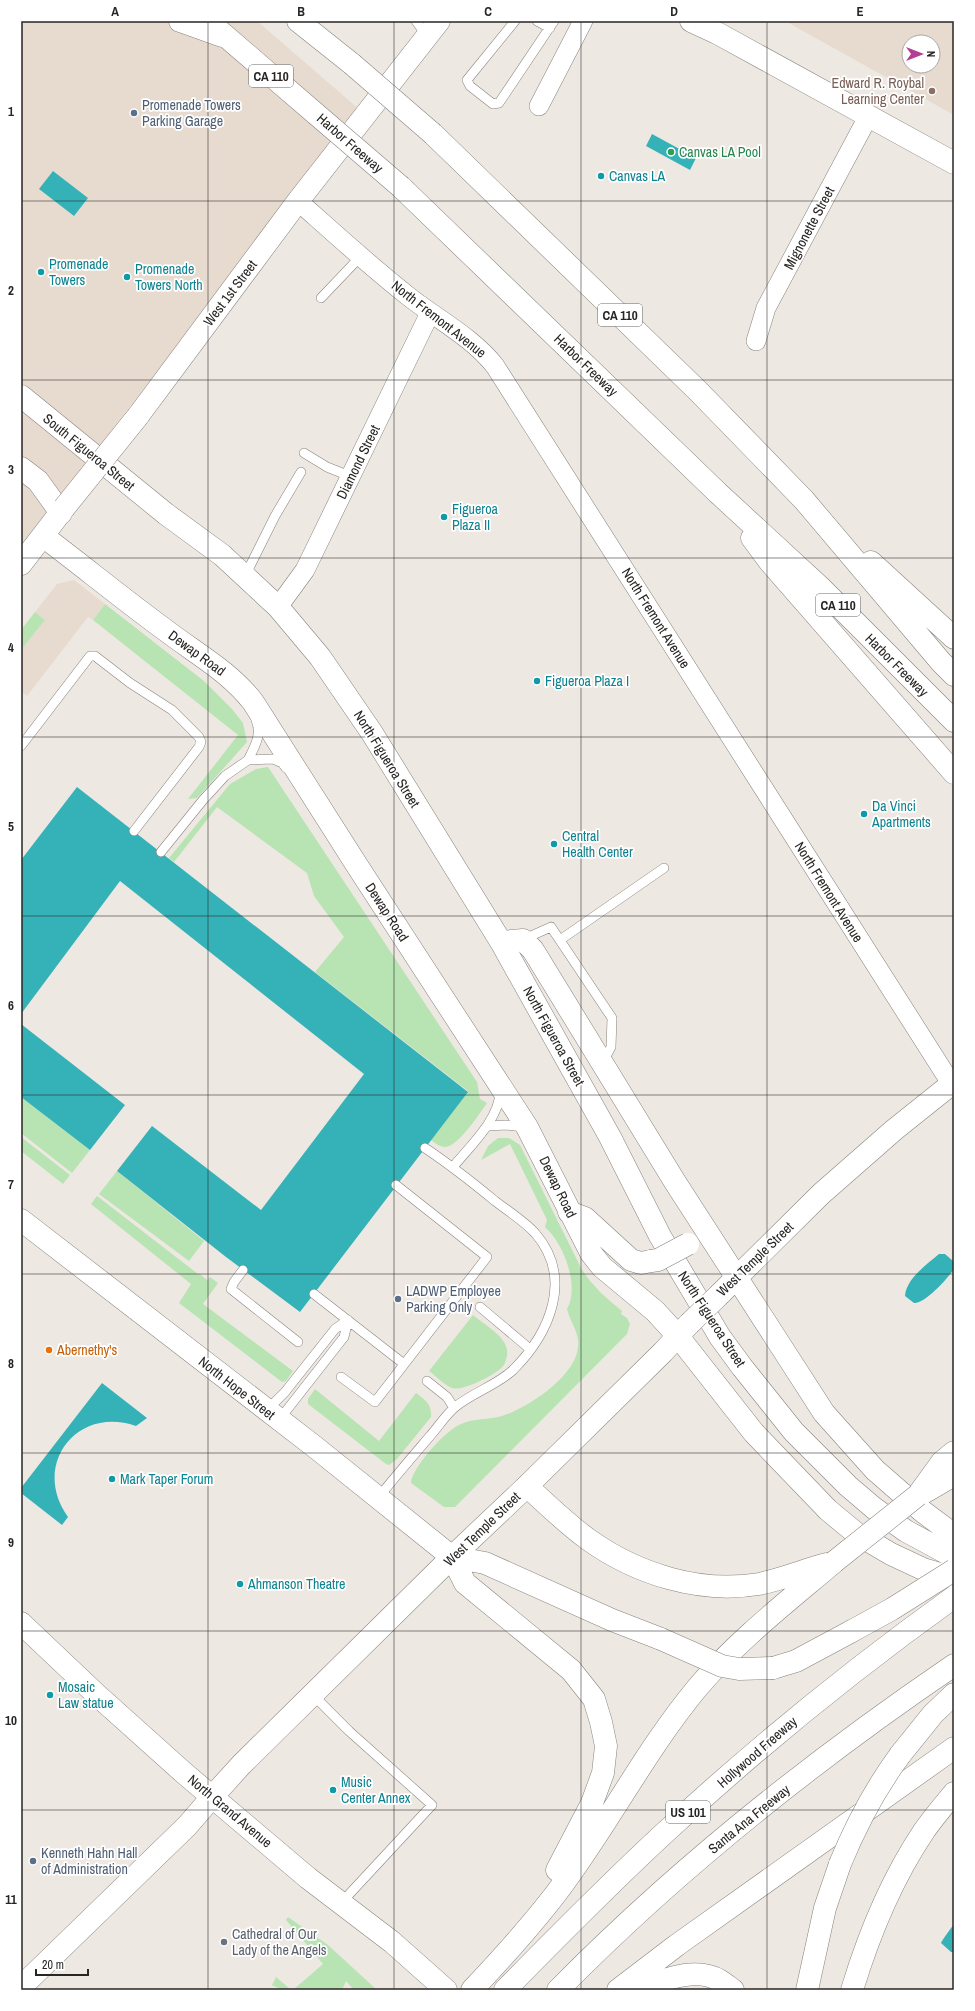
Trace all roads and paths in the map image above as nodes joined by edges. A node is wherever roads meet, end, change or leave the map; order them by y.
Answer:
1 (180, 21) edge
2 (208, 21) edge
3 (298, 21) edge
4 (308, 21) edge
5 (515, 21) edge
6 (537, 21) edge
7 (583, 21) edge
8 (691, 21) edge
9 (552, 24) edge
10 (427, 26) edge
11 (226, 38) junction
12 (346, 60) junction
13 (539, 106) dead end
14 (868, 117) junction
15 (954, 163) edge
16 (298, 201) junction
17 (361, 256) junction
18 (321, 298) dead end
19 (430, 313) junction
20 (756, 341) dead end
21 (21, 396) edge
22 (304, 453) dead end
23 (21, 468) edge
24 (301, 472) dead end
25 (352, 477) junction
26 (718, 493) junction
27 (804, 500) junction
28 (157, 507) joint
29 (63, 511) junction
30 (43, 536) junction
31 (21, 564) edge
32 (245, 576) junction
33 (278, 607) junction
34 (954, 623) edge
35 (954, 638) edge
36 (223, 671) junction
37 (954, 675) edge
38 (954, 721) edge
39 (21, 746) edge
40 (248, 760) junction
41 (954, 773) edge
42 (322, 809) junction
43 (134, 831) dead end
44 (161, 852) dead end
45 (664, 868) dead end
46 (522, 940) junction
47 (560, 940) junction
48 (501, 942) junction
49 (603, 1062) junction
50 (492, 1073) junction
51 (953, 1085) edge
52 (488, 1126) junction
53 (527, 1127) junction
54 (424, 1148) dead end
55 (453, 1167) junction
56 (396, 1185) dead end
57 (569, 1212) junction
58 (21, 1220) edge
59 (700, 1220) junction
60 (243, 1270) dead end
61 (737, 1277) junction
62 (314, 1294) dead end
63 (480, 1307) dead end
64 (348, 1320) junction
65 (683, 1330) junction
66 (298, 1342) dead end
67 (530, 1349) junction
68 (404, 1364) junction
69 (341, 1377) dead end
70 (427, 1381) dead end
71 (454, 1408) junction
72 (273, 1415) junction
73 (954, 1452) edge
74 (954, 1475) edge
75 (527, 1486) junction
76 (918, 1495) junction
77 (378, 1498) junction
78 (954, 1535) edge
79 (452, 1557) junction
80 (954, 1558) edge
81 (954, 1570) edge
82 (810, 1574) junction
83 (954, 1578) edge
84 (954, 1597) edge
85 (21, 1623) edge
86 (947, 1670) edge
87 (954, 1694) edge
88 (313, 1695) junction
89 (954, 1748) edge
90 (954, 1793) edge
91 (213, 1796) junction
92 (341, 1903) junction
93 (512, 1947) junction
94 (21, 1987) edge
95 (446, 1990) edge
96 (472, 1990) edge
97 (505, 1990) edge
98 (558, 1990) edge
99 (618, 1990) edge
100 (639, 1990) edge
101 (733, 1990) edge
102 (806, 1990) edge
103 (852, 1990) edge

1 - 11 main road
2 - 11 main road, Harbor Freeway / CA 110
3 - 12 main road, CA 110
4 - 12 main road
5 - 9 lane
6 - 9 lane
7 - 13 street
8 - 14 main road
10 - 16 main road, West 1st Street
11 - 26 main road, Harbor Freeway / CA 110, bridge
12 - 27 main road, CA 110, bridge
14 - 15 main road
14 - 20 street, Mignonette Street
16 - 17 street, North Fremont Avenue
16 - 29 main road, West 1st Street, bridge
17 - 18 lane
17 - 19 street, North Fremont Avenue
19 - 25 street, Diamond Street
19 - 51 street, North Fremont Avenue
21 - 28 main road, South Figueroa Street
22 - 25 lane
23 - 29 main road
24 - 32 lane
25 - 33 street, Diamond Street
26 - 38 main road, Harbor Freeway / CA 110
26 - 41 main road
27 - 34 main road
27 - 35 main road
27 - 37 main road, CA 110
28 - 32 main road, North Figueroa Street
29 - 30 main road, West 1st Street
30 - 31 main road, West 1st Street
30 - 36 main road, Dewap Road
32 - 33 main road, North Figueroa Street
33 - 48 main road, North Figueroa Street
36 - 40 lane
36 - 42 main road, Dewap Road
39 - 43 lane
40 - 42 lane
40 - 44 lane
42 - 50 main road, Dewap Road
45 - 47 lane
46 - 47 lane
46 - 48 main road
46 - 49 main road
47 - 49 lane
48 - 80 main road, North Figueroa Street
49 - 59 main road
50 - 52 lane
50 - 53 main road, Dewap Road
51 - 61 main road, West Temple Street
52 - 53 lane
52 - 55 lane
53 - 57 main road, Dewap Road
54 - 55 lane
55 - 67 lane
56 - 68 lane
57 - 59 main road, bridge
57 - 65 main road, Dewap Road
58 - 72 main road, North Hope Street
59 - 61 main road
60 - 66 lane
61 - 65 main road, West Temple Street, bridge
61 - 78 main road
62 - 64 lane
63 - 67 lane
64 - 68 lane
64 - 72 lane
64 - 72 lane
65 - 75 main road, West Temple Street
65 - 83 main road, Dewap Road
67 - 71 lane
68 - 69 lane
70 - 71 lane
71 - 77 lane
72 - 77 main road, North Hope Street
73 - 76 main road
74 - 76 main road
75 - 79 main road, West Temple Street
75 - 82 main road
76 - 82 main road, bridge
77 - 79 main road, North Hope Street
79 - 81 main road, bridge
79 - 88 main road, West Temple Street
79 - 93 main road
82 - 93 main road
84 - 97 main road, Hollywood Freeway / US 101
85 - 91 main road, North Grand Avenue
86 - 98 main road, Santa Ana Freeway / US 101
87 - 102 main road, bridge
88 - 91 main road, West Temple Street
88 - 92 lane
89 - 99 main road
90 - 103 main road
91 - 92 main road, North Grand Avenue
91 - 94 main road, West Temple Street
92 - 95 main road, North Grand Avenue
93 - 96 main road
100 - 101 main road

